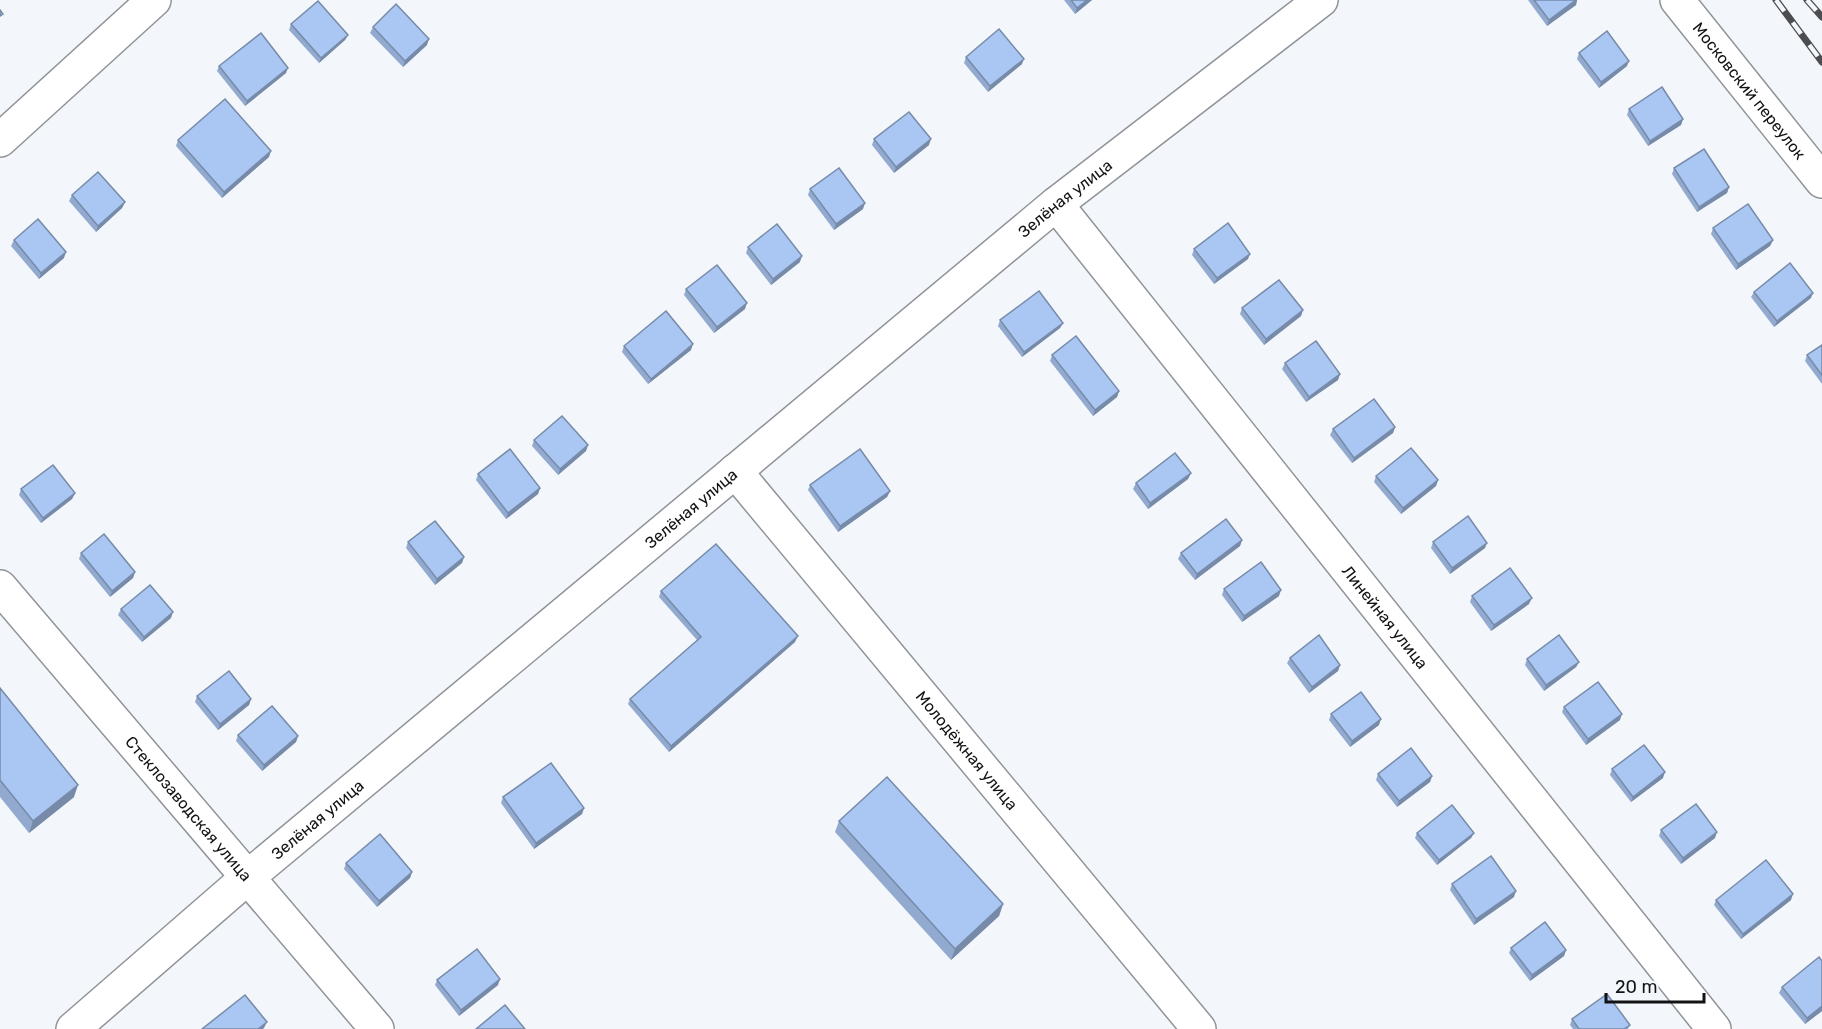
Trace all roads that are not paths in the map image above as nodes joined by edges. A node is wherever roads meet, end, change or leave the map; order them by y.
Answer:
1 (154, 0) edge
2 (1320, 0) edge
3 (1677, 0) edge
4 (0, 140) edge
5 (1822, 181) edge
6 (1056, 204) junction
7 (735, 471) junction
8 (0, 587) edge
9 (248, 877) junction
10 (73, 1029) edge
11 (377, 1029) edge
12 (1199, 1029) edge
13 (1714, 1029) edge

1 - 4 street
2 - 6 street, Зелёная улица
3 - 5 street, Московский переулок
6 - 7 street, Зелёная улица
6 - 13 street, Линейная улица
7 - 9 street, Зелёная улица
7 - 12 street, Молодёжная улица
8 - 9 street, Стеклозаводская улица
9 - 10 street, Зелёная улица
9 - 11 street, Стеклозаводская улица

